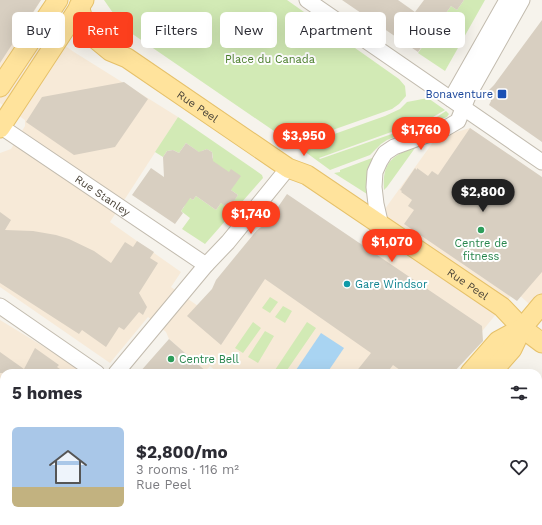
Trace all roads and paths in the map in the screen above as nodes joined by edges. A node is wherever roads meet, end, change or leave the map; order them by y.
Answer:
1 (58, 0) edge
2 (307, 0) edge
3 (507, 0) edge
4 (522, 0) edge
5 (79, 2) edge
6 (0, 87) edge
7 (451, 99) junction
8 (464, 107) junction
9 (0, 127) edge
10 (542, 162) edge
11 (288, 168) junction
12 (381, 226) junction
13 (206, 265) junction
14 (542, 304) edge
15 (0, 306) edge
16 (522, 328) junction
17 (542, 343) edge
18 (91, 369) edge
19 (119, 369) edge
20 (474, 369) edge
21 (494, 369) edge

1 - 6 main road
2 - 7 street
3 - 7 street
4 - 8 street
5 - 9 main road
5 - 11 main road, Rue Peel
7 - 8 street
8 - 10 street
8 - 12 street
9 - 13 street, Rue Stanley
11 - 12 main road, Rue Peel
11 - 13 street
11 - 16 main road, Rue Peel
12 - 16 main road, Rue Peel
13 - 19 street
14 - 16 main road
15 - 18 street
16 - 17 main road, Rue Peel
16 - 20 main road
16 - 21 main road

